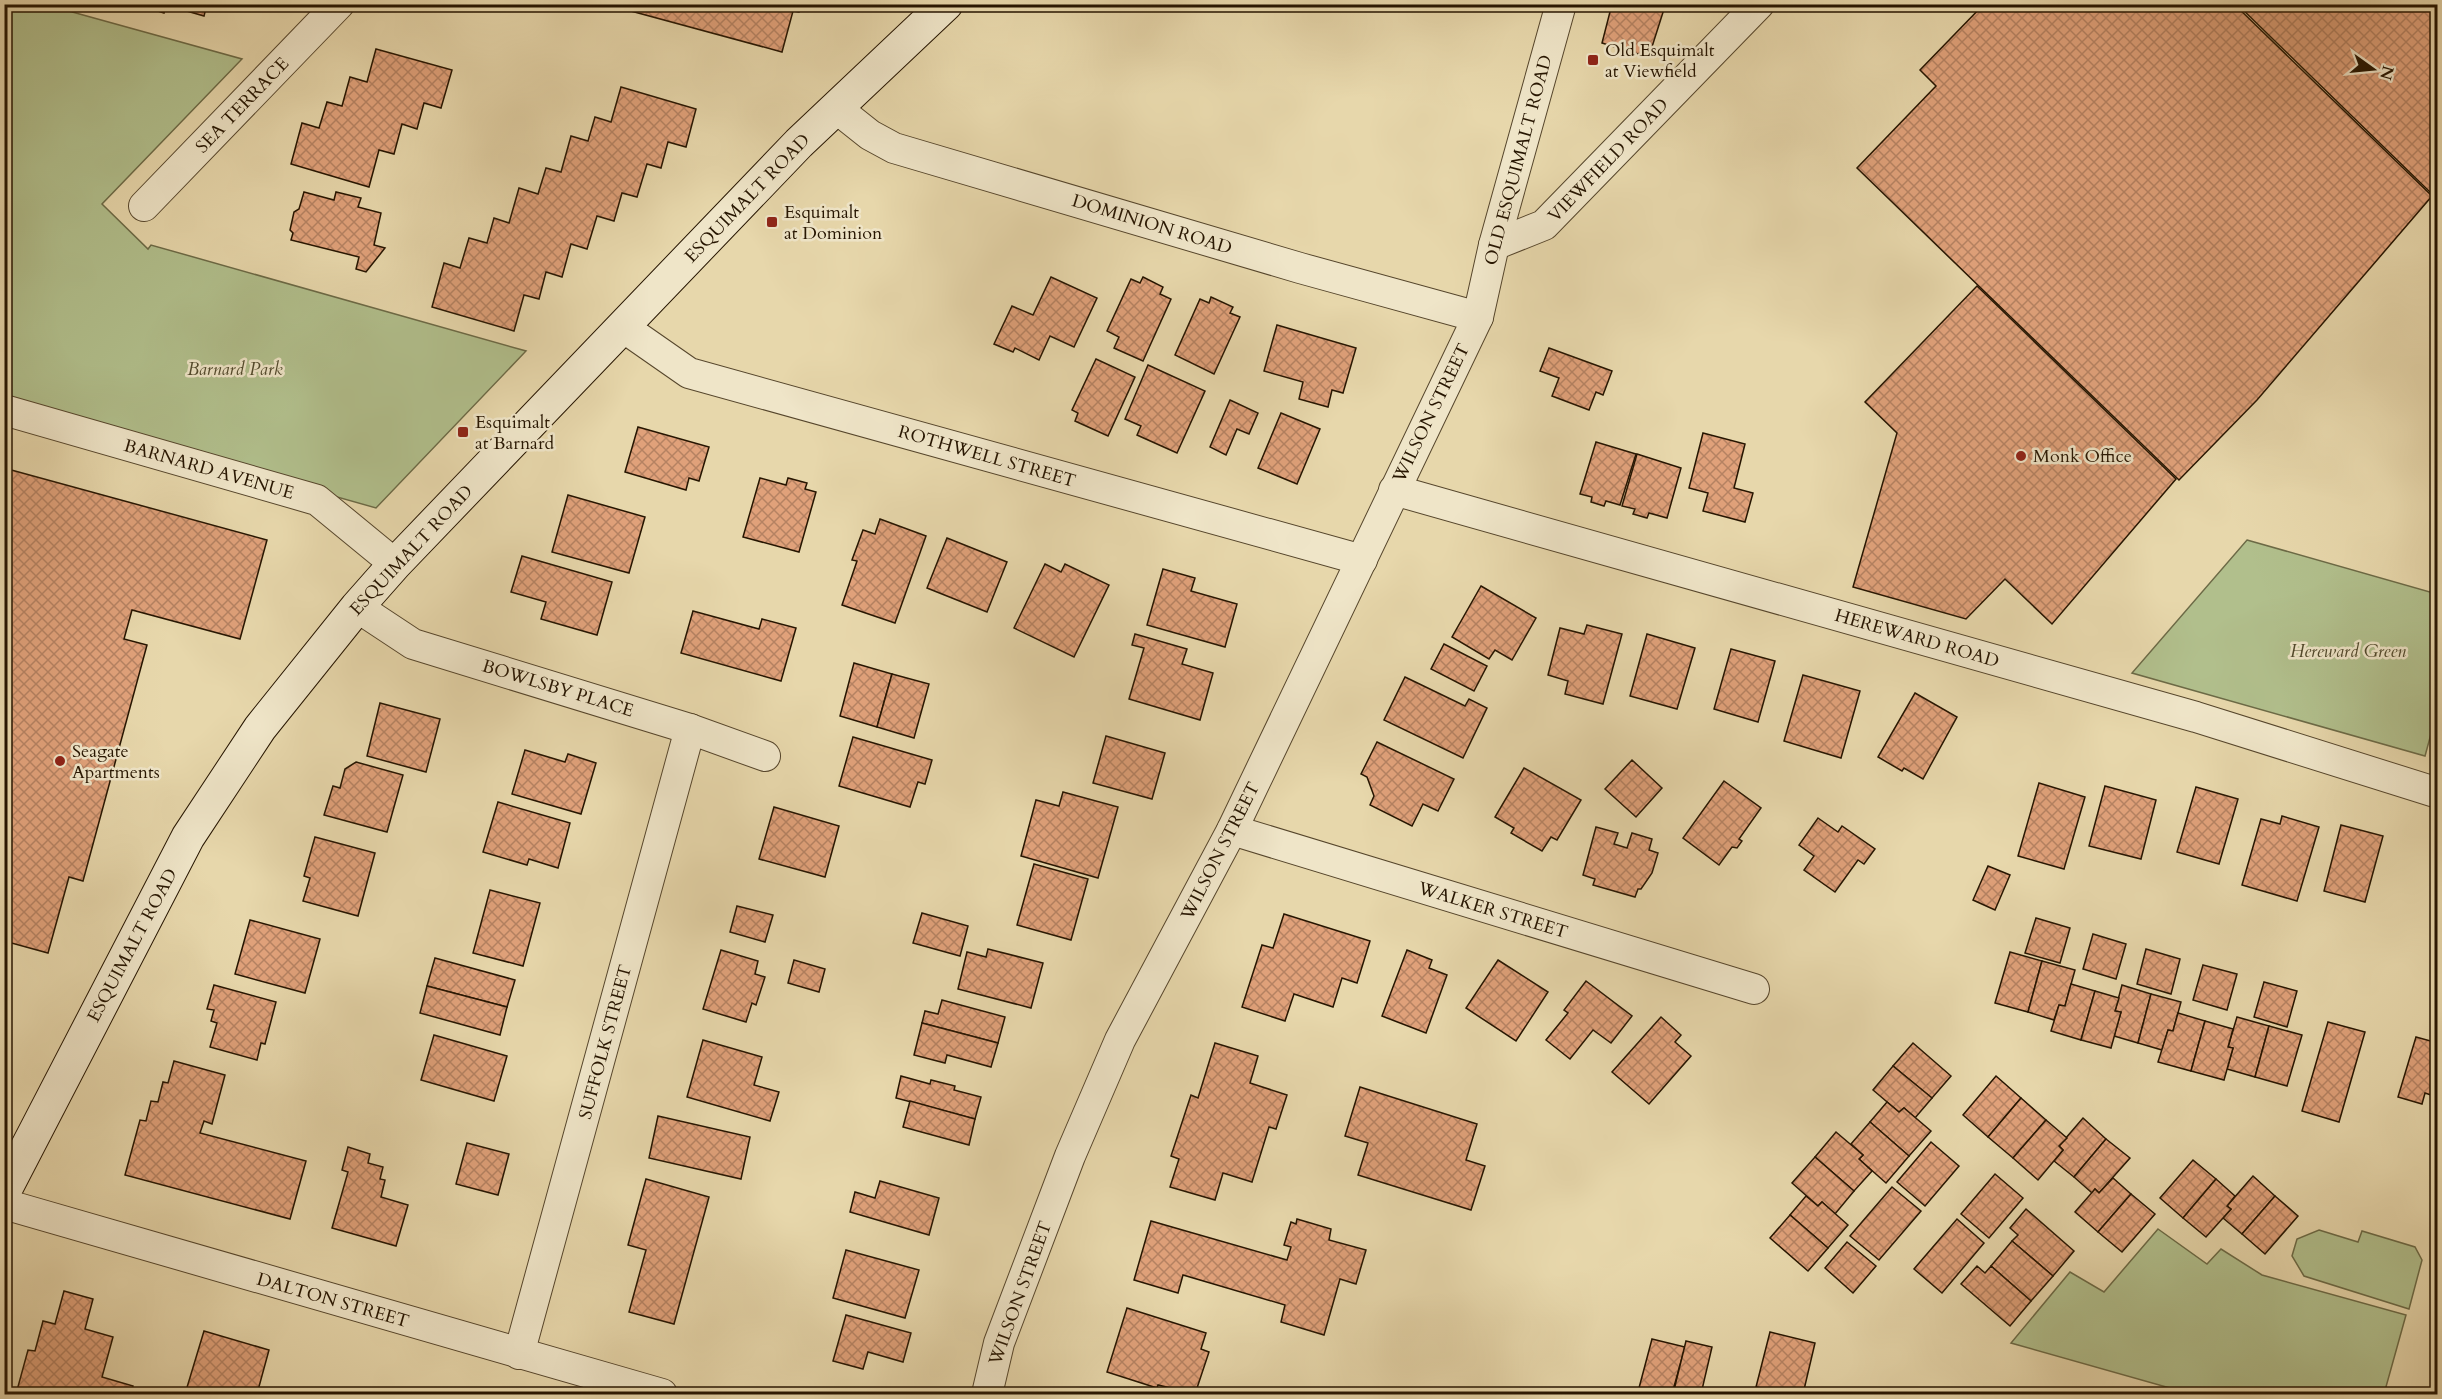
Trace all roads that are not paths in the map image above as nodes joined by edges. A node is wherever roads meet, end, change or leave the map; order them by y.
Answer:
1 (339, 4) edge
2 (946, 4) edge
3 (1560, 4) edge
4 (1759, 4) edge
5 (836, 108) junction
6 (144, 206) dead end
7 (1494, 245) junction
8 (1478, 317) junction
9 (623, 327) junction
10 (4, 410) edge
11 (1394, 490) junction
12 (1362, 560) junction
13 (395, 564) junction
14 (357, 607) junction
15 (690, 729) junction
16 (765, 756) dead end
17 (2438, 793) edge
18 (1232, 830) junction
19 (1754, 989) dead end
20 (4, 1192) edge
21 (4, 1204) edge
22 (519, 1354) junction
23 (662, 1395) edge
24 (987, 1395) edge

1 - 6 street, SEA TERRACE
2 - 5 main road, ESQUIMALT ROAD
3 - 7 street, OLD ESQUIMALT ROAD
4 - 7 street, VIEWFIELD ROAD
5 - 8 street, DOMINION ROAD
5 - 9 main road, ESQUIMALT ROAD
7 - 8 street, OLD ESQUIMALT ROAD
8 - 11 street, WILSON STREET
9 - 12 street, ROTHWELL STREET
9 - 13 main road, ESQUIMALT ROAD
10 - 13 street, BARNARD AVENUE
11 - 12 street, WILSON STREET
11 - 17 street, HEREWARD ROAD
12 - 18 street, WILSON STREET
13 - 14 main road, ESQUIMALT ROAD
14 - 15 street, BOWLSBY PLACE
14 - 20 main road, ESQUIMALT ROAD
15 - 16 street, BOWLSBY PLACE
15 - 22 street, SUFFOLK STREET
18 - 19 street, WALKER STREET
18 - 24 street, WILSON STREET
21 - 22 street, DALTON STREET
22 - 23 street, DALTON STREET

